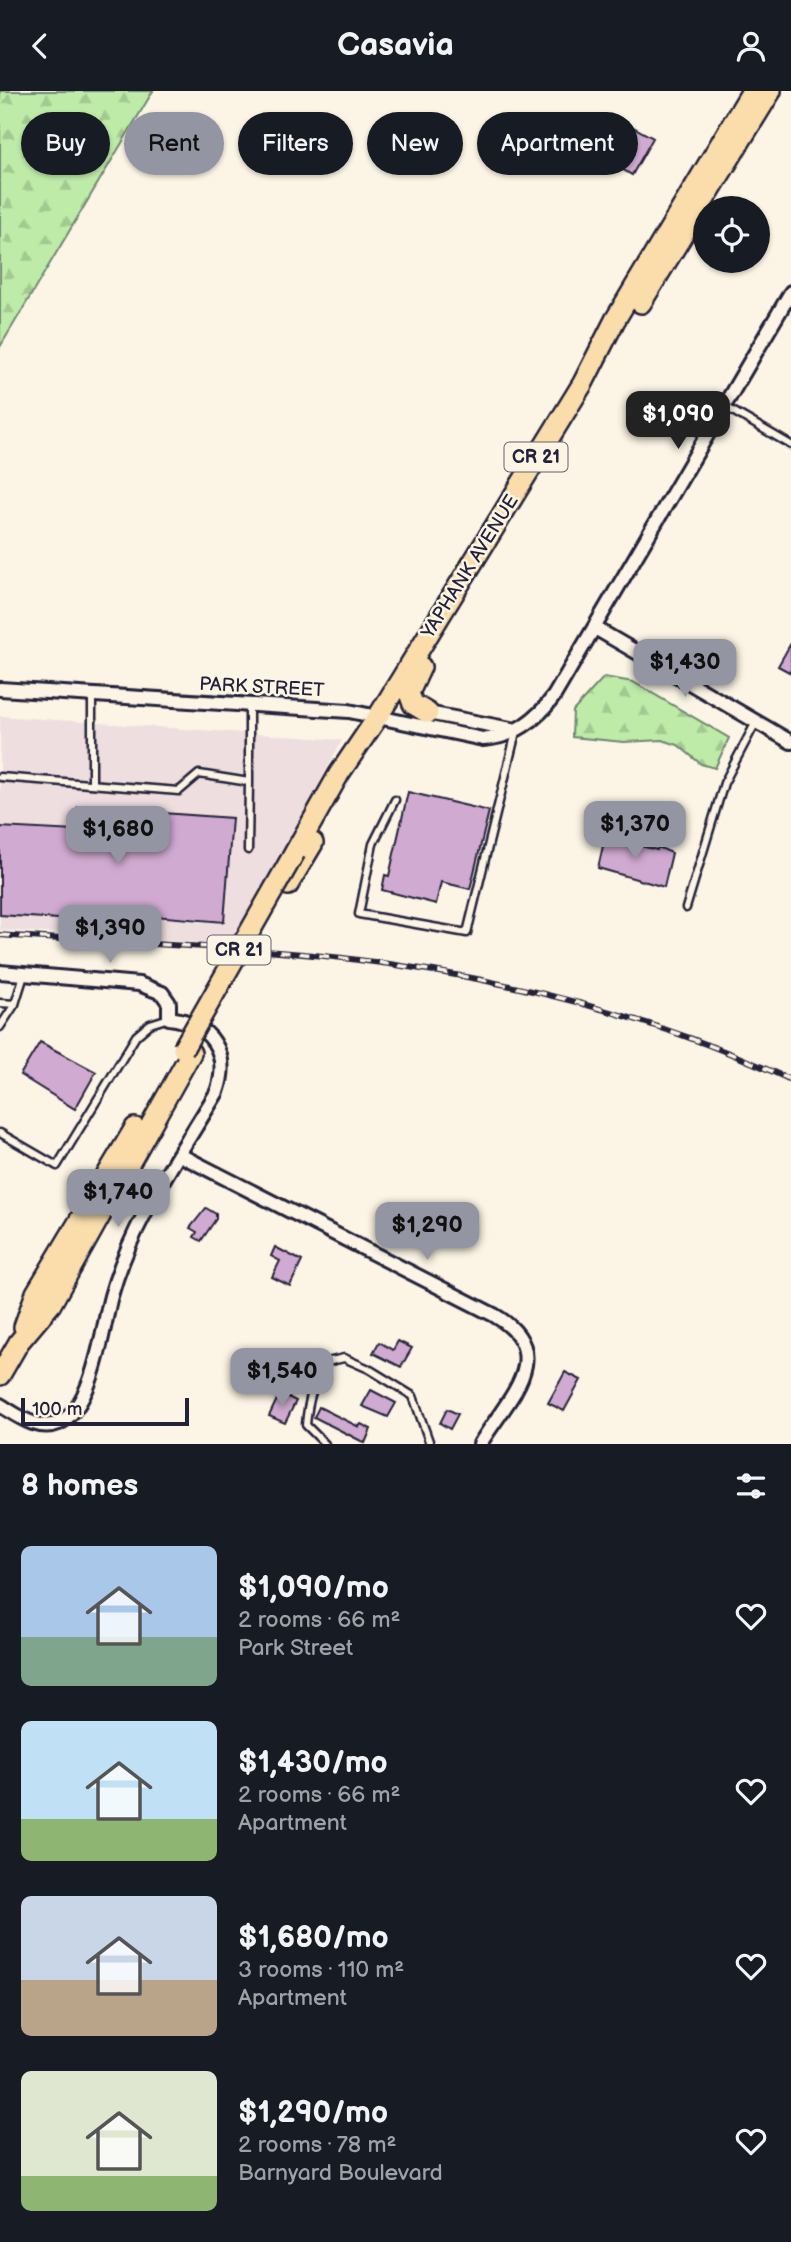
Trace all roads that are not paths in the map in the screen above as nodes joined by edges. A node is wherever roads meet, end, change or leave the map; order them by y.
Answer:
1 (752, 91) edge
2 (771, 91) edge
3 (791, 292) edge
4 (583, 383) junction
5 (724, 406) junction
6 (791, 445) edge
7 (438, 617) junction
8 (594, 628) junction
9 (0, 689) edge
10 (92, 695) junction
11 (249, 705) junction
12 (428, 713) joint
13 (379, 715) junction
14 (755, 722) junction
15 (517, 730) junction
16 (791, 742) edge
17 (0, 778) edge
18 (92, 782) junction
19 (249, 782) junction
20 (395, 800) dead end
21 (248, 850) dead end
22 (686, 908) dead end
23 (0, 972) edge
24 (25, 974) junction
25 (0, 1003) edge
26 (15, 1004) junction
27 (169, 1018) junction
28 (0, 1027) edge
29 (0, 1133) edge
30 (180, 1155) junction
31 (0, 1374) edge
32 (0, 1405) edge
33 (325, 1444) edge
34 (430, 1444) edge
35 (480, 1444) edge

1 - 4 main road, YAPHANK AVENUE / CR 21
2 - 4 main road, YAPHANK AVENUE / CR 21
3 - 5 street, PARK STREET
4 - 7 main road, YAPHANK AVENUE / CR 21
5 - 6 lane
5 - 8 street, PARK STREET
7 - 12 main road
7 - 13 main road, YAPHANK AVENUE / CR 21
8 - 14 street
8 - 15 street, PARK STREET
9 - 10 street, PARK STREET
10 - 11 street, PARK STREET
10 - 18 lane
11 - 13 street, PARK STREET
11 - 19 lane
12 - 15 street
13 - 15 street, PARK STREET
13 - 31 main road, YAPHANK AVENUE / CR 21
14 - 16 street
14 - 22 lane
15 - 20 lane
17 - 18 lane
18 - 19 lane
19 - 21 lane
23 - 24 street
24 - 26 lane
24 - 27 street
25 - 26 lane
26 - 28 lane
27 - 29 lane
27 - 30 street
30 - 32 street
30 - 35 street
33 - 34 lane

